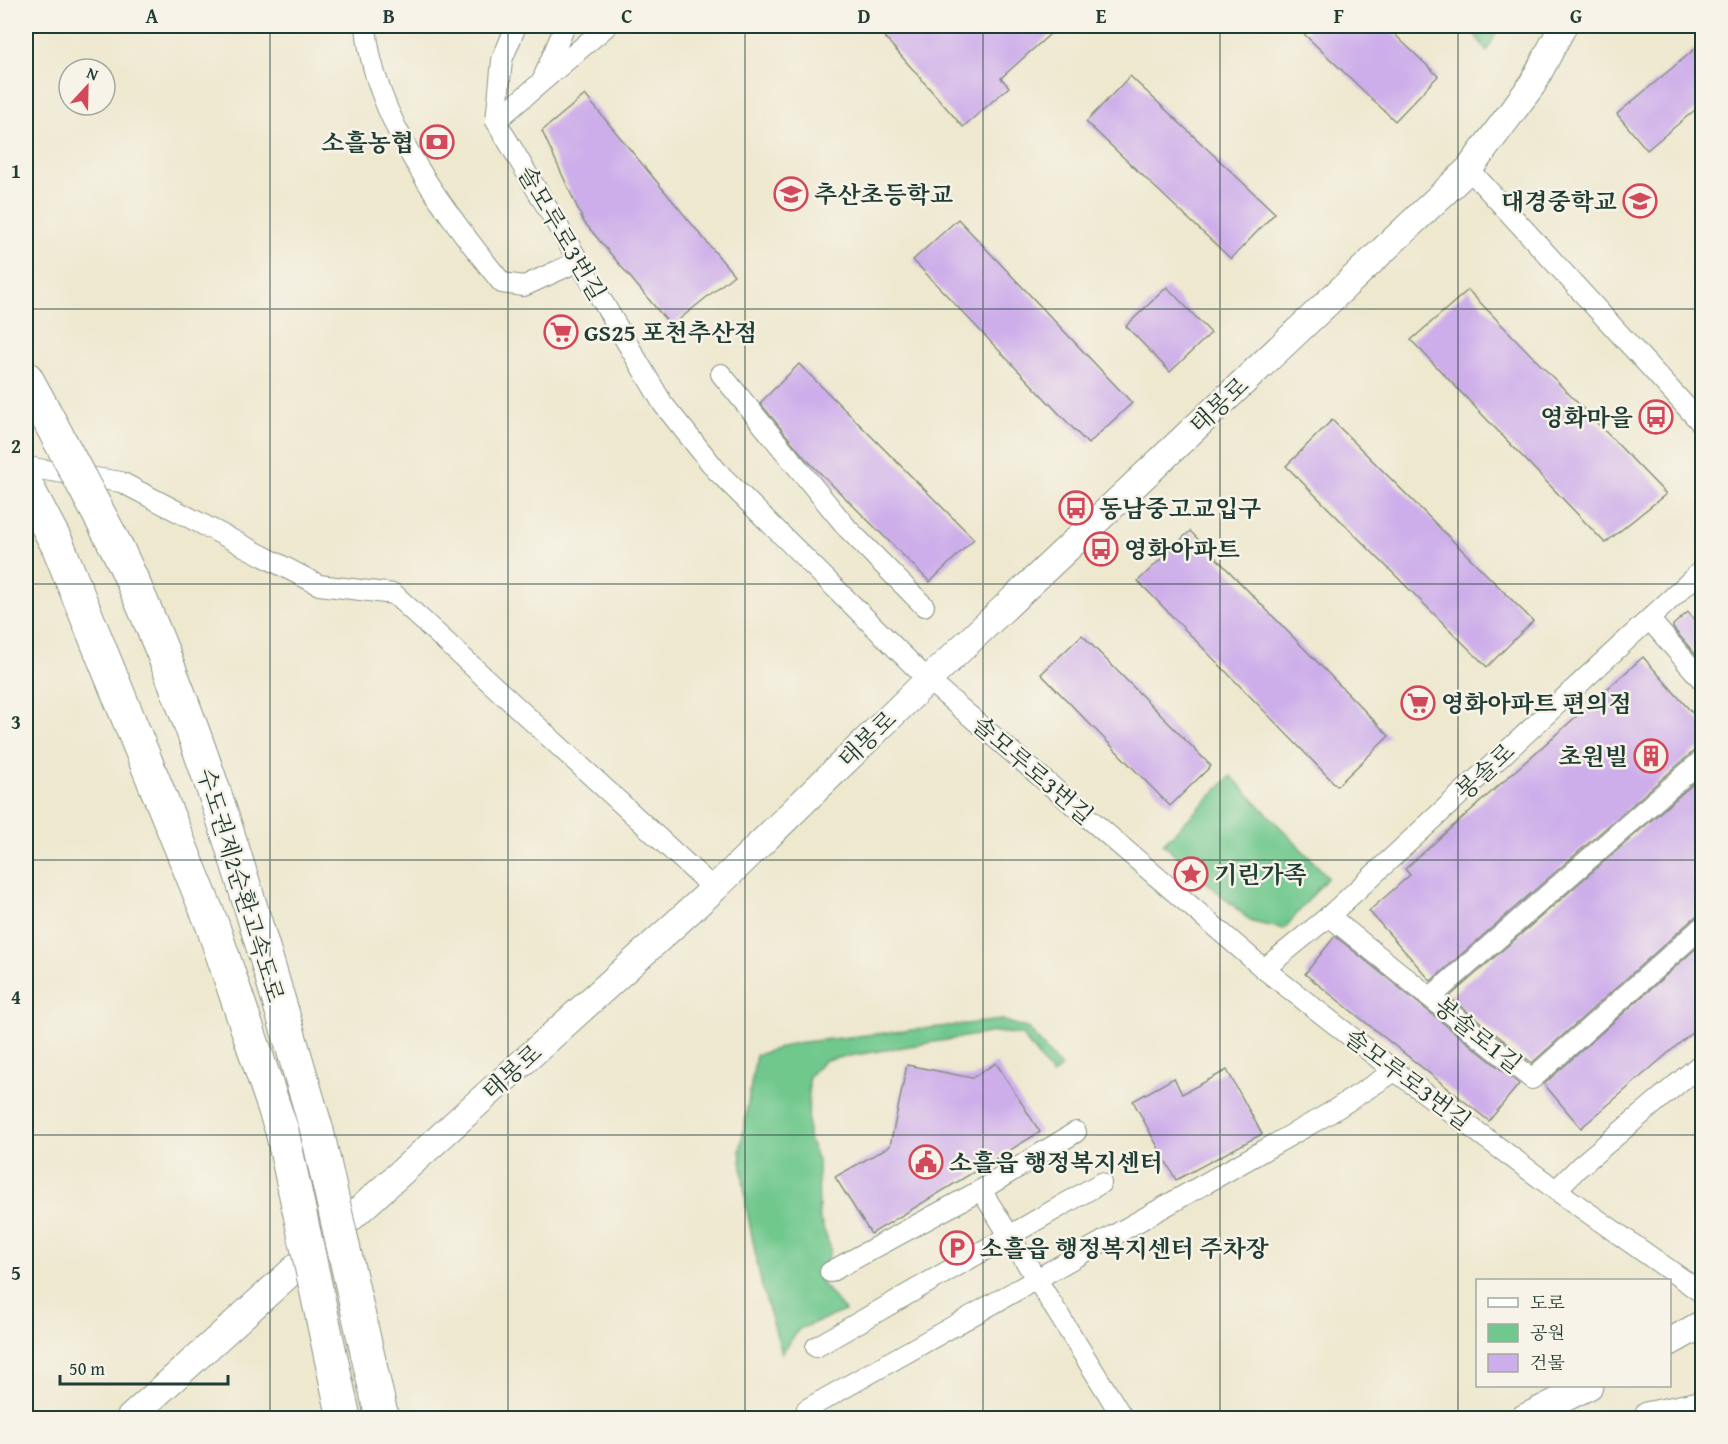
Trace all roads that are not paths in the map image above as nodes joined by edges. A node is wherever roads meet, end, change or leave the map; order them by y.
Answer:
1 (366, 26) edge
2 (516, 26) edge
3 (565, 26) edge
4 (607, 26) edge
5 (1563, 26) edge
6 (542, 80) junction
7 (496, 121) junction
8 (1469, 169) junction
9 (579, 261) junction
10 (721, 374) dead end
11 (26, 378) edge
12 (1702, 424) edge
13 (26, 467) edge
14 (26, 485) edge
15 (1702, 570) edge
16 (924, 606) dead end
17 (1650, 620) junction
18 (928, 680) junction
19 (1702, 680) edge
20 (1702, 760) edge
21 (714, 889) junction
22 (1329, 916) junction
23 (1702, 927) edge
24 (1264, 969) junction
25 (1431, 996) junction
26 (1702, 1062) edge
27 (1395, 1071) junction
28 (1076, 1132) dead end
29 (1101, 1184) dead end
30 (981, 1190) junction
31 (1556, 1190) junction
32 (1010, 1238) junction
33 (830, 1272) dead end
34 (1036, 1281) junction
35 (1702, 1293) edge
36 (1702, 1324) edge
37 (1671, 1341) edge
38 (816, 1347) dead end
39 (1587, 1387) edge
40 (1702, 1407) edge
41 (130, 1419) edge
42 (344, 1419) edge
43 (382, 1419) edge
44 (809, 1419) edge
45 (1123, 1419) edge
46 (1524, 1419) edge
47 (1648, 1419) edge

1 - 9 street
2 - 7 street
3 - 6 street
4 - 6 street
5 - 8 main road, 태봉로
6 - 7 street
7 - 9 street, 솔모루로3번길
8 - 12 street
8 - 18 main road, 태봉로
9 - 18 street, 솔모루로3번길
10 - 16 street
11 - 43 highway, 수도권제2순환고속도로, bridge
13 - 21 street
14 - 42 highway, 수도권제2순환고속도로, bridge
15 - 17 street, 봉솔로
17 - 19 street
17 - 22 street, 봉솔로
18 - 21 main road, 태봉로
18 - 24 street, 솔모루로3번길
20 - 25 street
21 - 41 main road, 태봉로
22 - 24 street, 봉솔로
22 - 25 street, 봉솔로1길
23 - 25 street, 봉솔로1길
24 - 27 street, 솔모루로3번길
26 - 31 street
27 - 31 street, 솔모루로3번길
27 - 34 street
28 - 30 street
29 - 32 street
30 - 32 street
30 - 33 street
31 - 35 street, 솔모루로3번길
32 - 34 street
32 - 38 street
34 - 44 street
34 - 45 street
36 - 37 main road
39 - 46 main road
40 - 47 main road

